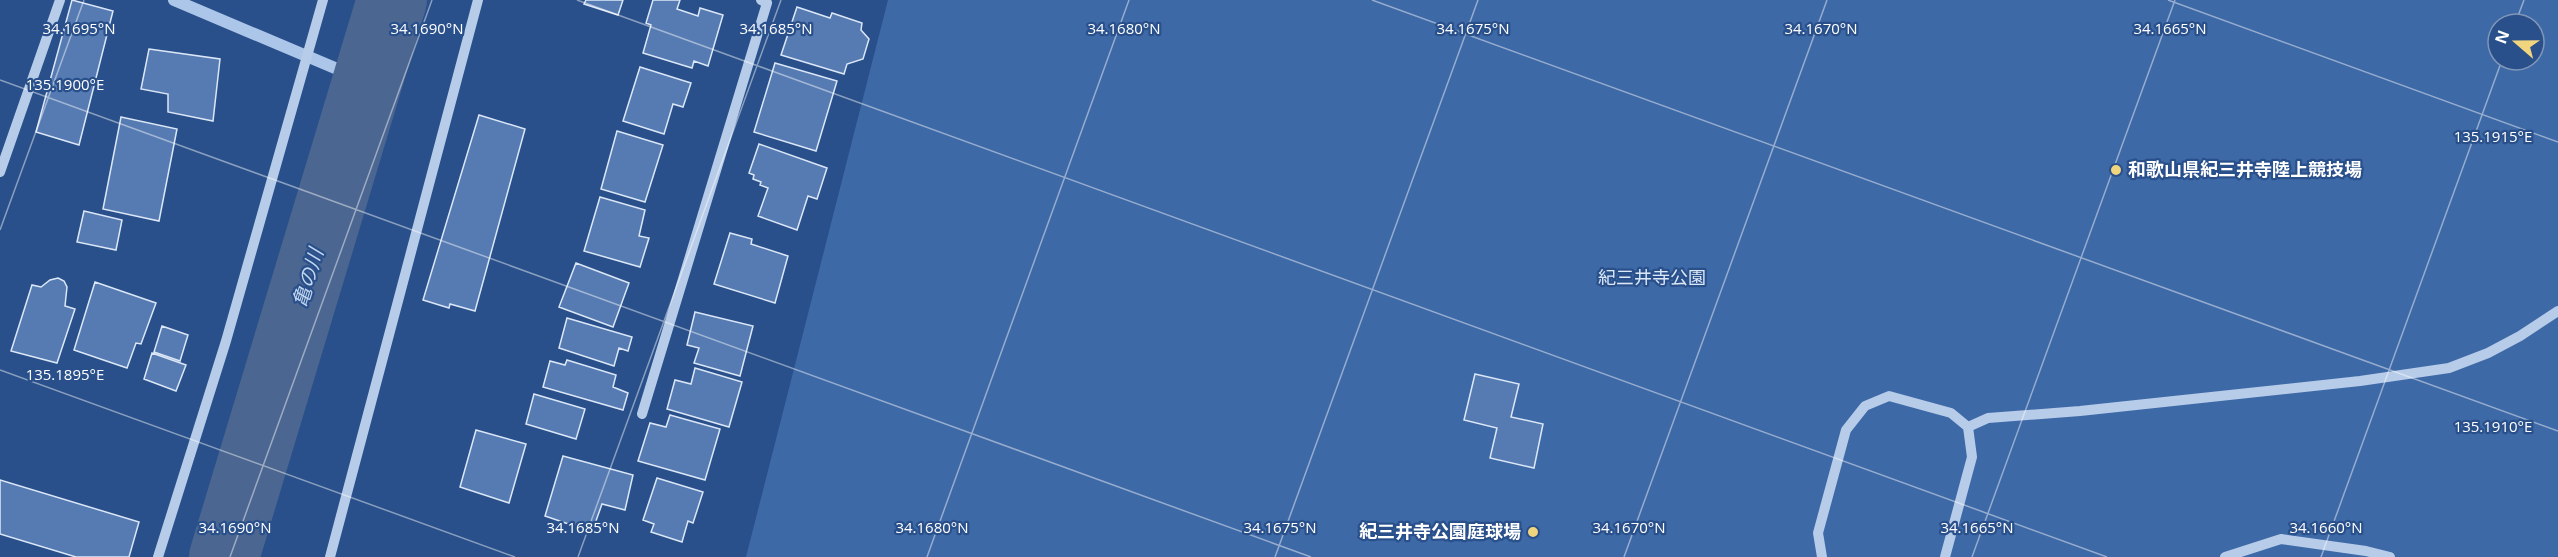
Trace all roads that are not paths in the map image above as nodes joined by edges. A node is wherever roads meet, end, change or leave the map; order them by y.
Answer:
1 (60, 0) edge
2 (323, 0) edge
3 (478, 0) edge
4 (761, 0) edge
5 (0, 172) edge
6 (2558, 311) edge
7 (642, 414) dead end
8 (1968, 427) junction
9 (158, 557) edge
10 (330, 557) edge
11 (1822, 557) edge
12 (1945, 557) edge
13 (2225, 557) edge
14 (2390, 557) edge

1 - 5 street
2 - 9 street
3 - 10 street
4 - 7 street
6 - 8 street
8 - 11 street
8 - 12 street
13 - 14 street

